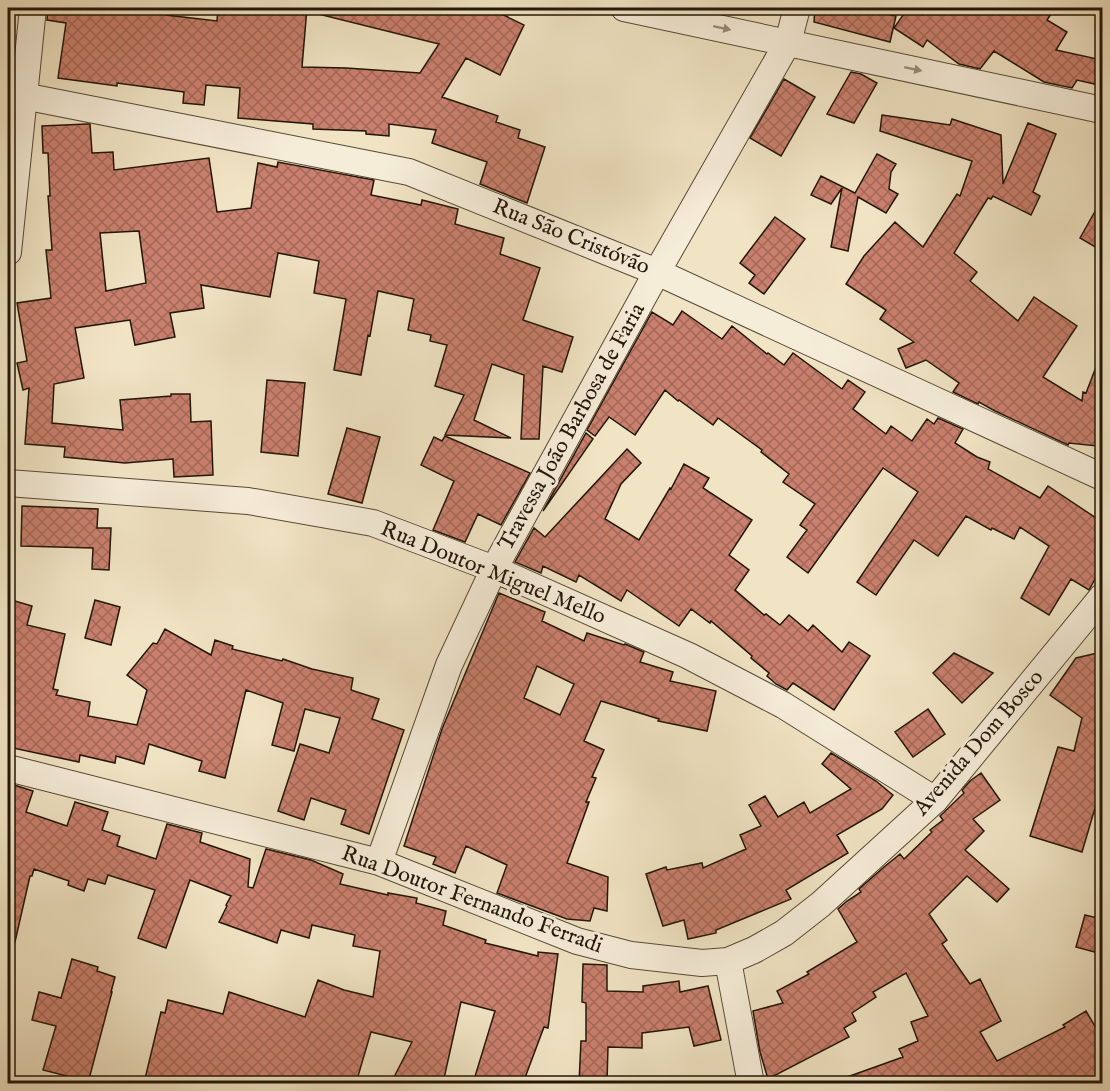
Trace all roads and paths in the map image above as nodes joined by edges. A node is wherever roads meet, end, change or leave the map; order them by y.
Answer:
1 (33, 8) edge
2 (624, 8) edge
3 (797, 8) edge
4 (788, 42) junction
5 (16, 94) edge
6 (1102, 110) edge
7 (8, 252) edge
8 (657, 272) junction
9 (1102, 477) edge
10 (8, 483) edge
11 (494, 569) junction
12 (1102, 597) edge
13 (8, 768) edge
14 (935, 800) junction
15 (379, 862) junction
16 (728, 961) junction
17 (751, 1083) edge

1 - 5 street
2 -> 4 street
3 - 4 street, Travessa João Barbosa de Faria
4 -> 6 street
4 - 8 street, Travessa João Barbosa de Faria
5 - 7 street
5 - 8 street, Rua São Cristóvão
8 - 9 street, Rua São Cristóvão
8 - 11 street, Travessa João Barbosa de Faria
10 - 11 street, Rua Doutor Miguel Mello
11 - 14 street, Rua Doutor Miguel Mello
11 - 15 street, Travessa João Barbosa de Faria
12 - 14 street, Avenida Dom Bosco
13 - 15 street, Rua Doutor Fernando Ferradi
14 - 16 street, Avenida Dom Bosco
15 - 16 street, Rua Doutor Fernando Ferradi
16 - 17 street

